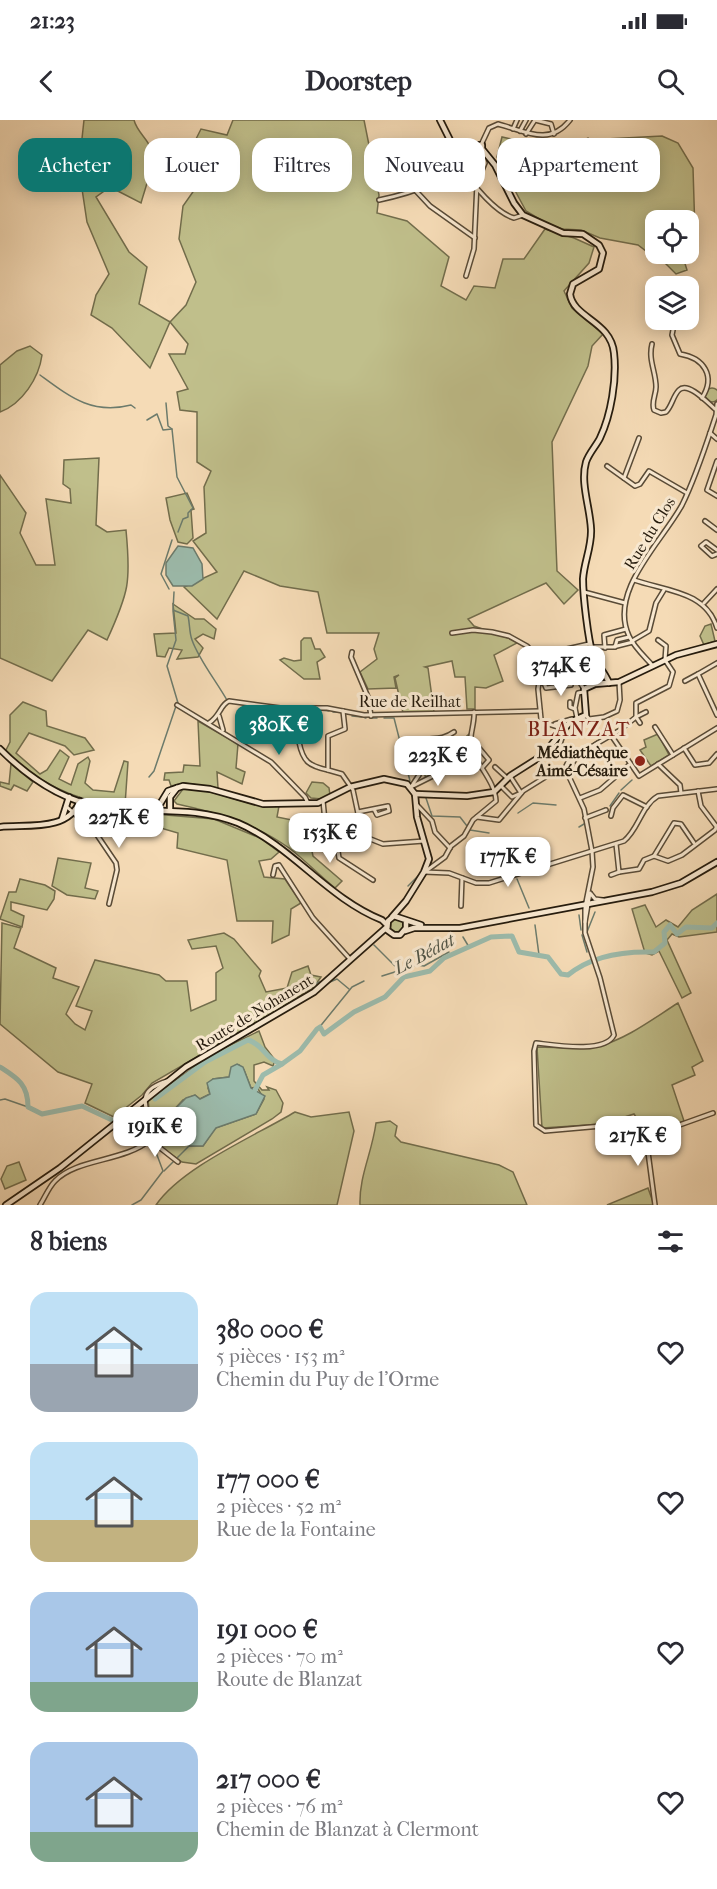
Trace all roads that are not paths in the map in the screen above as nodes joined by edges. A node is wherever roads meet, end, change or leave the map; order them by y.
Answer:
1 (440, 120) edge
2 (506, 120) edge
3 (517, 120) edge
4 (526, 120) edge
5 (535, 120) edge
6 (570, 120) edge
7 (498, 122) edge
8 (503, 125) junction
9 (513, 129) junction
10 (520, 131) junction
11 (526, 134) junction
12 (554, 134) junction
13 (448, 138) edge
14 (484, 138) edge
15 (485, 153) edge
16 (412, 192) edge
17 (417, 192) edge
18 (477, 192) edge
19 (482, 192) edge
20 (379, 200) dead end
21 (523, 215) junction
22 (475, 238) junction
23 (466, 276) dead end
24 (673, 330) dead end
25 (652, 344) dead end
26 (702, 398) junction
27 (717, 404) edge
28 (716, 409) edge
29 (710, 433) junction
30 (639, 438) dead end
31 (717, 439) edge
32 (717, 462) edge
33 (607, 466) dead end
34 (624, 478) junction
35 (687, 493) junction
36 (717, 496) edge
37 (705, 521) dead end
38 (717, 530) edge
39 (716, 555) edge
40 (634, 580) junction
41 (717, 589) edge
42 (664, 590) junction
43 (584, 592) junction
44 (626, 603) junction
45 (703, 603) junction
46 (717, 628) edge
47 (626, 629) junction
48 (453, 633) dead end
49 (631, 640) junction
50 (658, 640) dead end
51 (717, 644) edge
52 (592, 645) junction
53 (615, 647) junction
54 (605, 648) junction
55 (352, 651) dead end
56 (536, 656) junction
57 (665, 660) junction
58 (717, 663) edge
59 (652, 665) junction
60 (698, 674) junction
61 (570, 680) junction
62 (685, 681) dead end
63 (619, 682) junction
64 (542, 683) junction
65 (609, 683) junction
66 (582, 691) junction
67 (570, 694) dead end
68 (570, 702) dead end
69 (177, 705) dead end
70 (575, 709) junction
71 (343, 711) junction
72 (540, 711) junction
73 (474, 712) junction
74 (646, 712) dead end
75 (586, 715) junction
76 (219, 716) junction
77 (371, 716) junction
78 (717, 716) edge
79 (636, 717) junction
80 (575, 719) junction
81 (209, 723) junction
82 (640, 723) dead end
83 (554, 724) junction
84 (655, 727) dead end
85 (717, 728) edge
86 (564, 731) junction
87 (223, 732) junction
88 (454, 732) dead end
89 (610, 735) junction
90 (303, 738) dead end
91 (598, 742) junction
92 (684, 748) junction
93 (0, 749) edge
94 (474, 753) junction
95 (481, 754) junction
96 (717, 754) edge
97 (673, 755) junction
98 (454, 760) junction
99 (569, 760) junction
100 (658, 764) junction
101 (629, 765) junction
102 (481, 766) junction
103 (495, 767) dead end
104 (328, 770) junction
105 (566, 770) junction
106 (509, 778) junction
107 (501, 786) junction
108 (179, 787) junction
109 (350, 787) junction
110 (411, 787) junction
111 (717, 789) edge
112 (698, 791) junction
113 (494, 792) junction
114 (521, 793) junction
115 (681, 793) junction
116 (415, 794) junction
117 (69, 797) junction
118 (580, 798) junction
119 (80, 801) junction
120 (323, 801) junction
121 (311, 803) junction
122 (416, 805) junction
123 (67, 806) junction
124 (647, 807) junction
125 (157, 809) junction
126 (170, 809) junction
127 (374, 809) junction
128 (606, 810) dead end
129 (74, 812) junction
130 (358, 812) junction
131 (611, 816) dead end
132 (477, 817) junction
133 (585, 818) junction
134 (60, 821) junction
135 (334, 825) junction
136 (0, 826) edge
137 (717, 826) edge
138 (363, 837) junction
139 (335, 840) junction
140 (424, 841) junction
141 (320, 843) dead end
142 (616, 844) junction
143 (695, 844) junction
144 (450, 848) junction
145 (592, 851) junction
146 (654, 856) junction
147 (717, 862) edge
148 (424, 872) junction
149 (619, 872) junction
150 (273, 875) dead end
151 (611, 875) dead end
152 (462, 878) junction
153 (373, 880) dead end
154 (590, 889) junction
155 (608, 901) junction
156 (406, 902) junction
157 (109, 904) dead end
158 (587, 904) junction
159 (461, 906) dead end
160 (356, 907) junction
161 (572, 907) junction
162 (584, 914) junction
163 (391, 917) junction
164 (405, 920) junction
165 (477, 924) junction
166 (387, 926) junction
167 (584, 926) junction
168 (405, 931) junction
169 (392, 934) junction
170 (374, 941) junction
171 (351, 960) junction
172 (145, 1103) junction
173 (713, 1113) dead end
174 (645, 1137) junction
175 (150, 1140) junction
176 (176, 1161) dead end
177 (6, 1205) edge
178 (40, 1205) edge
179 (654, 1205) edge

1 - 13 street
2 - 8 street
3 - 9 street
4 - 10 street
5 - 11 street
5 - 12 street
6 - 12 street
7 - 8 street
7 - 14 street
8 - 9 street
9 - 10 street
10 - 11 street
11 - 12 street
15 - 21 street
16 - 20 street
17 - 22 street
18 - 22 street
19 - 21 street
21 - 43 street
22 - 23 street
24 - 26 street
25 - 26 street
26 - 28 street
27 - 28 street, Rue du Clos
28 - 29 street, Rue du Clos
29 - 31 street
29 - 35 street, Rue du Clos
30 - 34 street
32 - 36 street
33 - 34 street
34 - 35 street
35 - 40 street, Rue du Clos
37 - 38 street
39 - 39 street
40 - 42 street
40 - 44 street, Rue du Clos
41 - 45 street
42 - 45 street
42 - 49 street
43 - 44 street
43 - 52 street
44 - 47 street, Rue du Clos
45 - 46 street
47 - 49 street, Rue du Clos
47 - 54 street
48 - 56 street
49 - 53 street
49 - 53 street
49 - 59 street, Rue du Clos
50 - 57 street
51 - 57 street
52 - 54 street
52 - 56 street
52 - 65 street
53 - 54 street
55 - 77 street
56 - 64 street
57 - 59 street
57 - 79 street
58 - 60 street
59 - 63 street
60 - 62 street
60 - 78 street
61 - 64 street
61 - 64 street
61 - 66 street
63 - 65 street
63 - 75 street
64 - 72 street
65 - 66 street
66 - 67 street
66 - 70 street
66 - 75 street
68 - 70 street
69 - 81 street
70 - 80 street
71 - 76 street, Rue de Reilhat
71 - 77 street, Rue de Reilhat
71 - 104 street
72 - 73 street, Rue de Reilhat
72 - 83 street
73 - 77 street, Rue de Reilhat
73 - 94 street
74 - 79 street
75 - 80 street
76 - 81 street, Rue de Reilhat
76 - 87 street
79 - 82 street
79 - 89 street
80 - 83 street
80 - 86 street
81 - 87 street
83 - 86 street
84 - 97 street
85 - 92 street
86 - 99 street
86 - 106 street
87 - 121 street
88 - 110 street
89 - 91 street
89 - 101 street
90 - 104 street
91 - 99 street
91 - 105 street
92 - 96 street
92 - 97 street
93 - 117 street
94 - 95 street
94 - 95 street
94 - 98 street
94 - 102 street
95 - 102 street
97 - 100 street
98 - 102 street
98 - 110 street
99 - 105 street
100 - 101 street
100 - 115 street
101 - 118 street
102 - 113 street
103 - 106 street
104 - 109 street
105 - 114 street
105 - 118 street
106 - 107 street
106 - 114 street
107 - 113 street
107 - 114 street
108 - 121 street
108 - 125 street
108 - 126 street
109 - 110 street
109 - 120 street
109 - 130 street
110 - 116 street
111 - 112 street
112 - 115 street
112 - 137 street
113 - 116 street
113 - 132 street
114 - 132 street
115 - 124 street
116 - 122 street
117 - 119 street
117 - 123 street
118 - 133 street
119 - 125 street
119 - 129 street
120 - 121 street
120 - 135 street
122 - 140 street
122 - 144 street
123 - 129 street
123 - 134 street
124 - 131 street
124 - 142 street
125 - 126 street
126 - 160 street
127 - 127 street
127 - 130 street
128 - 133 street
129 - 134 street
129 - 157 street
130 - 138 street
132 - 144 street
133 - 145 street
134 - 136 street
135 - 138 street
135 - 139 street
137 - 143 street
138 - 140 street
139 - 141 street
139 - 153 street
140 - 148 street
142 - 145 street
142 - 149 street
143 - 146 street
143 - 146 street
144 - 148 street
145 - 152 street
145 - 154 street
146 - 149 street
147 - 155 street
148 - 152 street
148 - 156 street
149 - 151 street
150 - 171 street
152 - 159 street
154 - 155 street
154 - 158 street
155 - 158 street
156 - 163 street
156 - 164 street
158 - 161 street
158 - 162 street
158 - 167 street
160 - 163 street
160 - 166 street
161 - 162 street
161 - 165 street
162 - 167 street
163 - 164 street
163 - 166 street
164 - 165 street
164 - 168 street
165 - 168 street
166 - 169 street
166 - 170 street, Route de Nohanent
167 - 174 street
168 - 169 street
169 - 170 street, Route de Nohanent
170 - 171 street, Route de Nohanent
171 - 172 street, Route de Nohanent
172 - 175 street
172 - 177 street, Route de Nohanent
173 - 174 street
174 - 179 street
175 - 176 street
175 - 178 street

